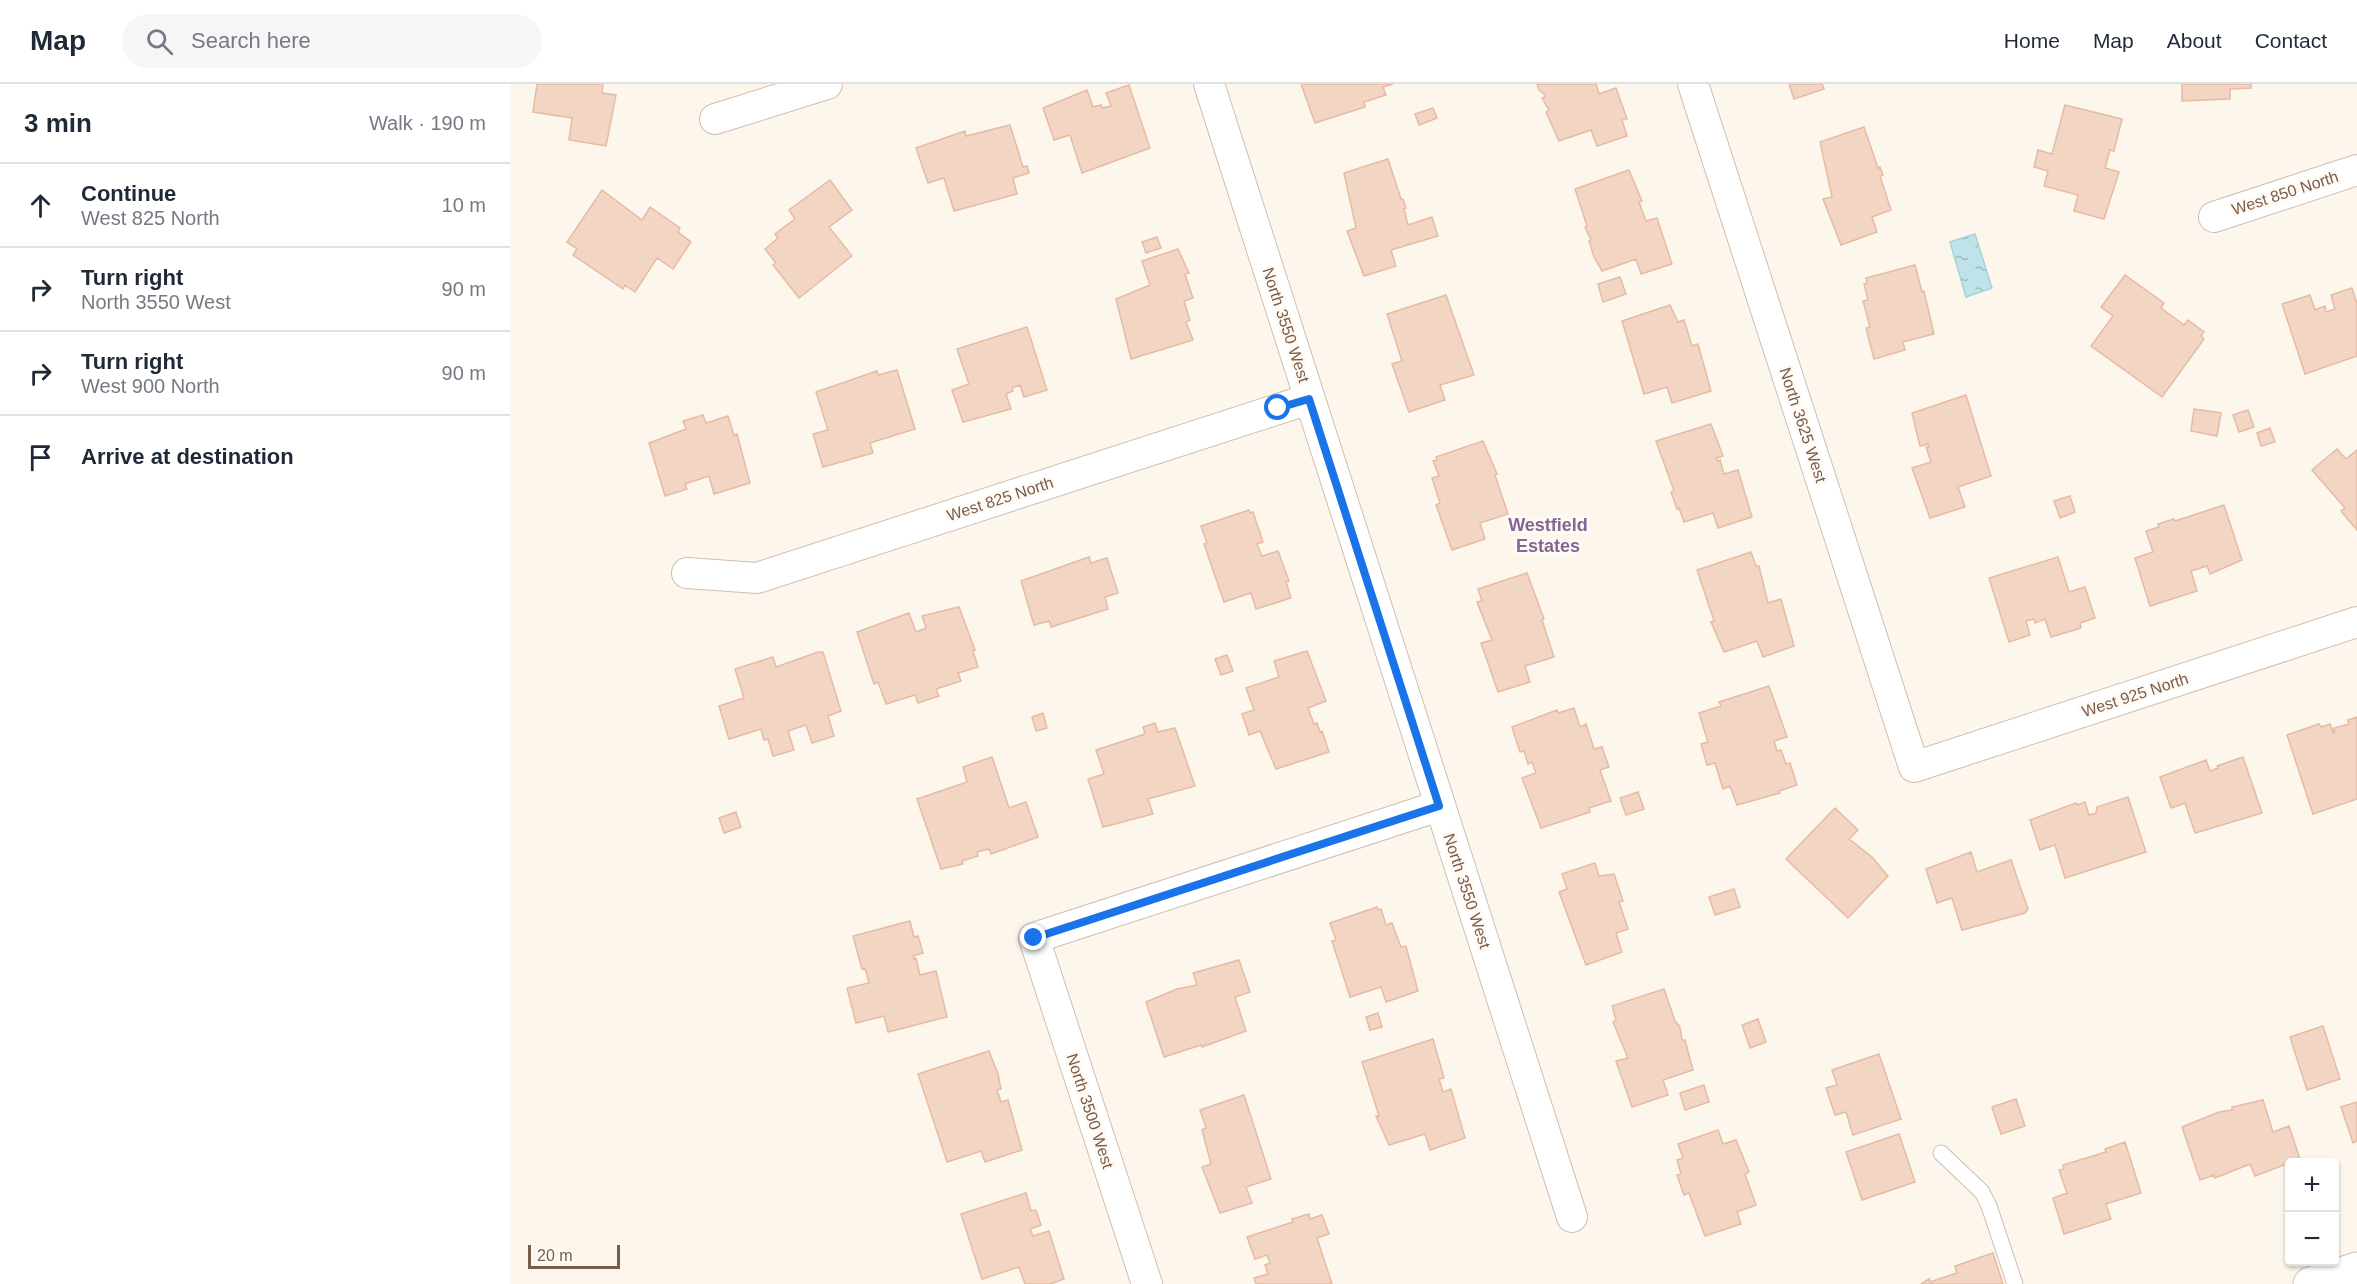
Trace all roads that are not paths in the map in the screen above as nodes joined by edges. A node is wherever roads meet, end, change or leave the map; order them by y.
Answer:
1 (827, 84) edge
2 (1209, 84) edge
3 (1693, 84) edge
4 (715, 119) dead end
5 (2357, 170) edge
6 (2214, 217) dead end
7 (1309, 399) junction
8 (687, 573) dead end
9 (2357, 622) edge
10 (1914, 767) joint
11 (1439, 806) junction
12 (1941, 1154) dead end
13 (1572, 1217) dead end
14 (2357, 1269) edge
15 (2316, 1283) edge
16 (1146, 1284) edge
17 (2015, 1284) edge

1 - 4 street
2 - 7 street, North 3550 West
3 - 10 street, North 3625 West
5 - 6 street, West 850 North
7 - 8 street, West 825 North
7 - 11 street, North 3550 West
9 - 10 street, West 925 North
11 - 13 street, North 3550 West
11 - 16 street, North 3500 West
12 - 17 lane
14 - 15 main road

